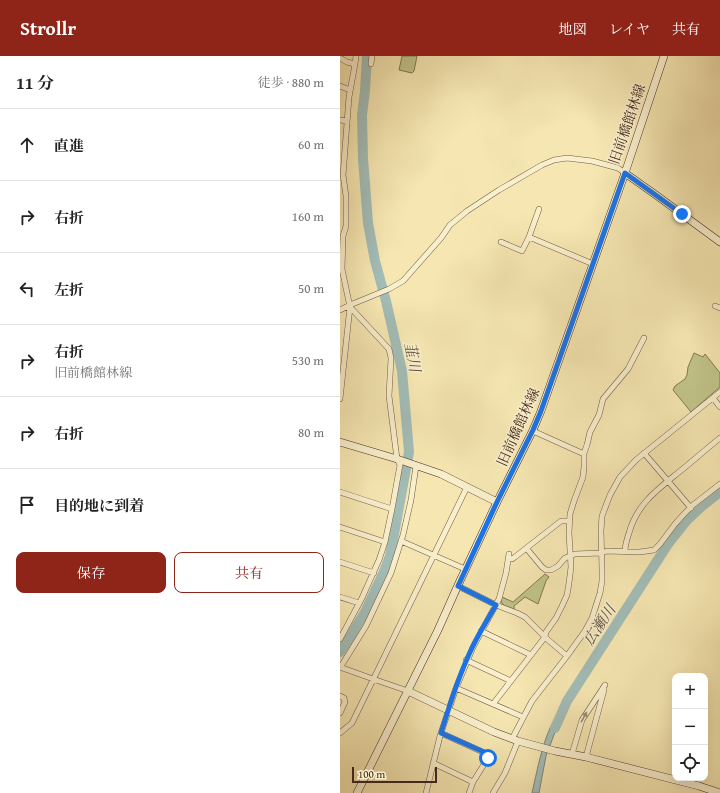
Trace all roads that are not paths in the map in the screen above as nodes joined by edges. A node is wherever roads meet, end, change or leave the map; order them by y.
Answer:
1 (356, 56) edge
2 (372, 56) edge
3 (664, 56) edge
4 (340, 58) edge
5 (355, 64) junction
6 (371, 64) dead end
7 (340, 86) edge
8 (350, 90) junction
9 (340, 120) edge
10 (347, 122) junction
11 (343, 147) edge
12 (625, 173) junction
13 (342, 174) edge
14 (539, 209) dead end
15 (529, 237) junction
16 (501, 242) dead end
17 (720, 242) edge
18 (593, 264) junction
19 (350, 306) junction
20 (340, 310) edge
21 (644, 338) dead end
22 (341, 384) edge
23 (720, 392) edge
24 (713, 398) junction
25 (340, 399) edge
26 (720, 407) edge
27 (532, 431) junction
28 (720, 438) edge
29 (340, 442) edge
30 (644, 453) junction
31 (584, 454) junction
32 (400, 460) junction
33 (415, 465) junction
34 (667, 482) junction
35 (720, 484) edge
36 (467, 487) junction
37 (340, 492) edge
38 (497, 502) junction
39 (691, 508) junction
40 (392, 509) junction
41 (570, 521) junction
42 (340, 528) edge
43 (401, 541) junction
44 (385, 542) junction
45 (527, 548) junction
46 (625, 551) junction
47 (601, 553) junction
48 (434, 555) junction
49 (571, 555) junction
50 (340, 562) edge
51 (466, 569) junction
52 (374, 573) junction
53 (458, 586) junction
54 (340, 597) edge
55 (359, 603) junction
56 (496, 605) junction
57 (481, 631) junction
58 (341, 635) edge
59 (545, 637) junction
60 (531, 655) junction
61 (567, 656) junction
62 (466, 660) junction
63 (340, 667) edge
64 (373, 679) junction
65 (511, 681) junction
66 (456, 688) junction
67 (408, 690) junction
68 (340, 696) edge
69 (493, 704) junction
70 (448, 710) junction
71 (340, 713) edge
72 (523, 717) junction
73 (340, 733) edge
74 (441, 733) junction
75 (515, 740) junction
76 (572, 754) junction
77 (586, 757) junction
78 (433, 763) junction
79 (473, 782) junction
80 (709, 791) edge
81 (357, 793) edge
82 (426, 793) edge
83 (469, 793) edge
84 (493, 793) edge
85 (720, 793) edge

1 - 5 street
2 - 6 street
3 - 12 street, 旧前橋館林線
4 - 5 street
5 - 8 street
7 - 8 street
8 - 10 street
9 - 10 street
10 - 11 street
11 - 13 street
12 - 17 street
12 - 18 street, 旧前橋館林線
12 - 19 street
13 - 19 street
14 - 15 street
15 - 16 street
15 - 18 street
18 - 27 street, 旧前橋館林線
19 - 20 street
19 - 22 street
19 - 32 street
21 - 31 street
22 - 25 street
23 - 24 street
24 - 26 street
24 - 30 street
27 - 31 street
27 - 38 street, 旧前橋館林線
28 - 34 street
29 - 32 street
30 - 34 street
30 - 47 street
31 - 41 street
32 - 33 street
32 - 40 street
33 - 36 street
33 - 43 street
34 - 39 street
34 - 46 street
35 - 39 street
36 - 38 street
36 - 48 street
37 - 40 street
38 - 51 street, 旧前橋館林線
39 - 46 street
40 - 44 street
41 - 45 street
41 - 49 street
42 - 44 street
43 - 48 street
43 - 63 street
44 - 52 street
45 - 49 street
45 - 56 street
46 - 47 street
47 - 49 street
47 - 61 street
48 - 51 street
48 - 64 street
49 - 59 street
50 - 52 street
51 - 53 street, 旧前橋館林線
52 - 55 street
53 - 56 street
53 - 67 street, 旧前橋館林線
54 - 55 street
55 - 58 street
56 - 57 street
56 - 59 street
57 - 60 street
57 - 62 street
59 - 60 street
59 - 61 street
60 - 65 street
61 - 72 street
62 - 65 street
62 - 66 street
63 - 64 street
64 - 67 street
64 - 73 street
65 - 69 street
66 - 69 street
66 - 70 street
67 - 70 street
67 - 81 street, 旧前橋館林線
68 - 71 street
69 - 72 street
70 - 74 street
70 - 75 street
72 - 75 street
74 - 78 street
74 - 79 street
75 - 76 street
75 - 84 street
76 - 77 street
76 -> 77 street
77 - 80 street
78 - 79 street
78 - 82 street
79 - 83 street
80 - 85 street

